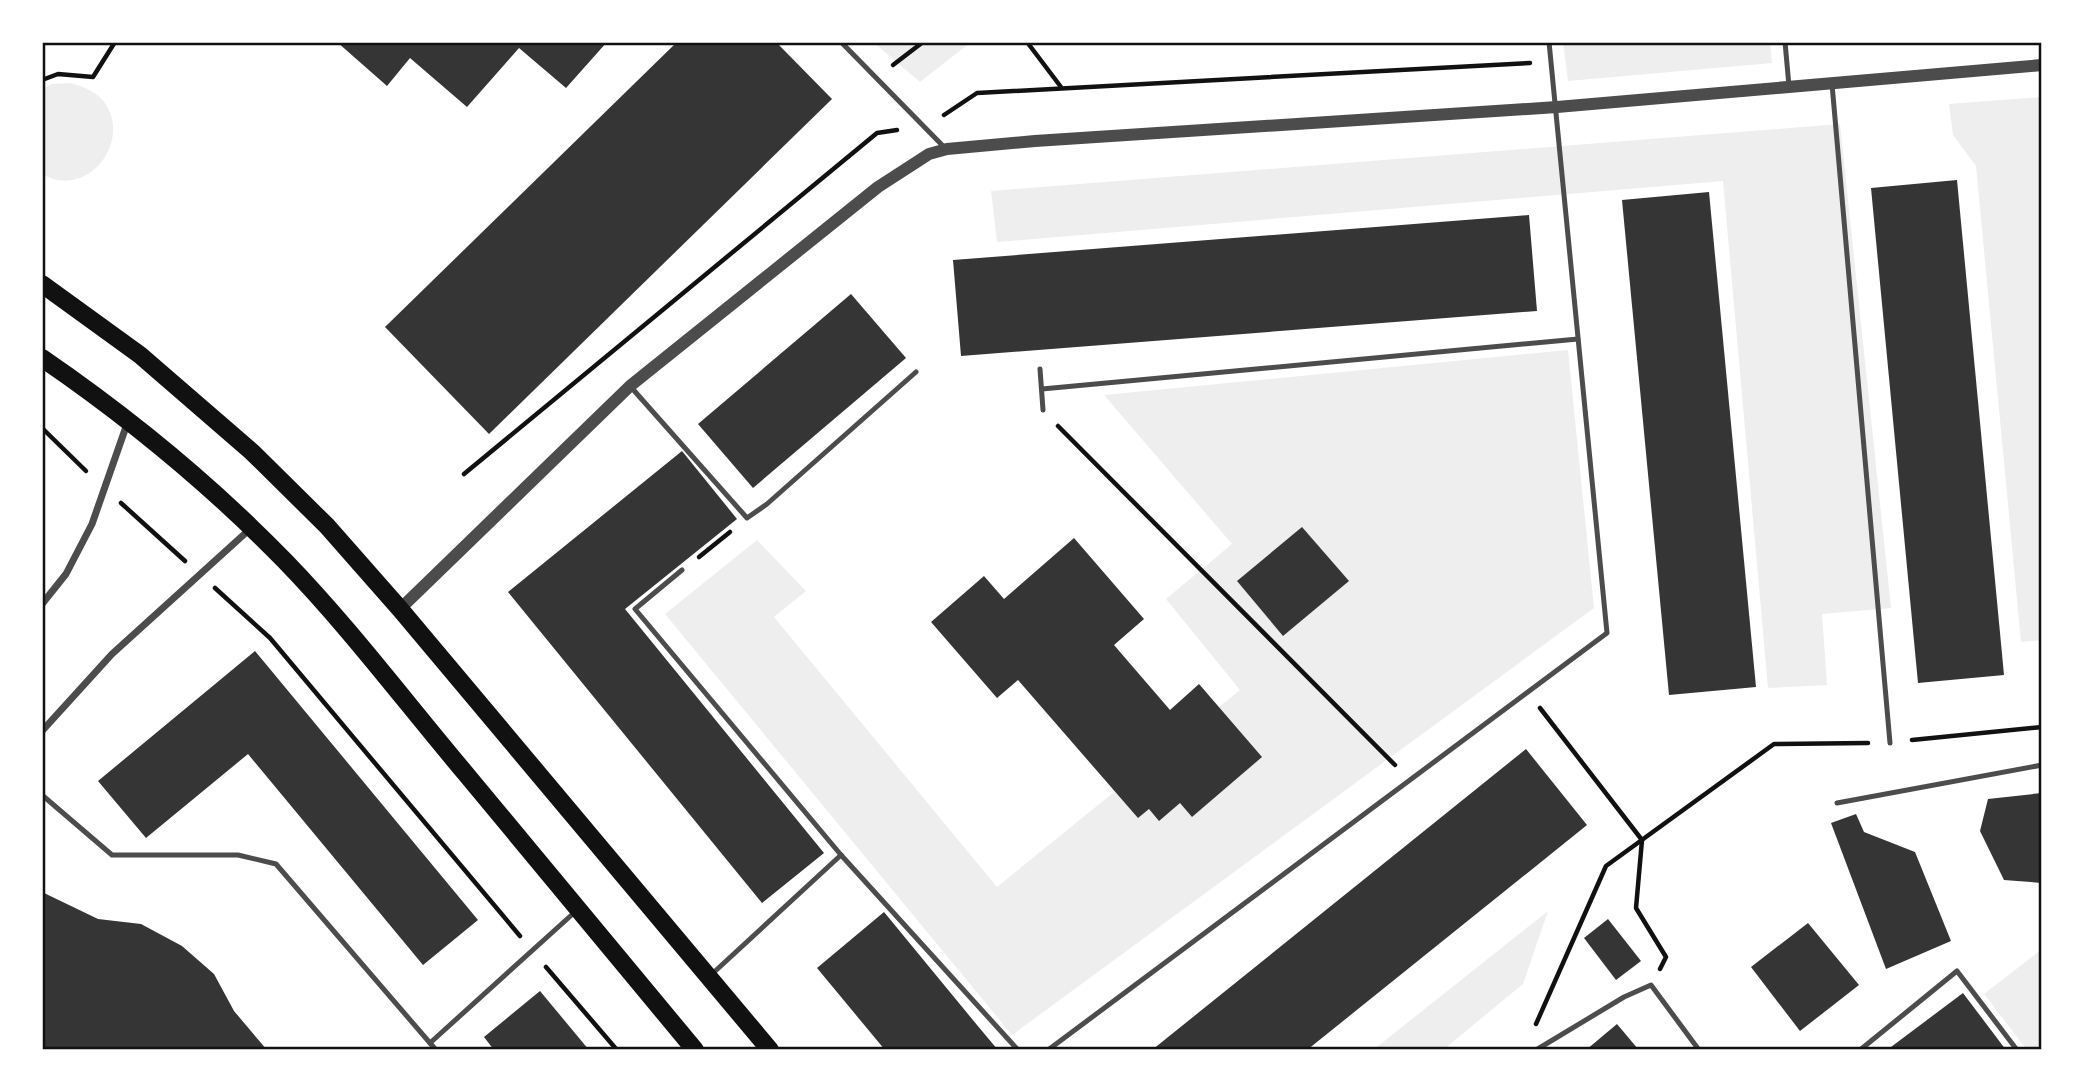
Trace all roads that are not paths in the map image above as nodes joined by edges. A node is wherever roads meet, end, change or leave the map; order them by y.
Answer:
1 (841, 42) edge
2 (1549, 42) edge
3 (1785, 42) edge
4 (2042, 65) edge
5 (1832, 84) junction
6 (1789, 86) junction
7 (1557, 107) junction
8 (947, 149) junction
9 (42, 284) edge
10 (1578, 339) junction
11 (42, 358) edge
12 (1040, 369) dead end
13 (916, 372) dead end
14 (630, 386) junction
15 (1042, 389) junction
16 (1043, 410) road end
17 (128, 421) junction
18 (250, 528) junction
19 (682, 570) road end
20 (42, 604) edge
21 (400, 609) junction
22 (42, 730) edge
23 (1890, 743) road end
24 (2042, 765) edge
25 (42, 795) edge
26 (1837, 803) dead end
27 (841, 855) junction
28 (578, 909) junction
29 (709, 977) junction
30 (430, 1043) junction
31 (436, 1050) edge
32 (695, 1050) edge
33 (770, 1050) edge
34 (1018, 1050) edge
35 (1048, 1050) edge
36 (1536, 1050) edge
37 (1699, 1050) edge
38 (1860, 1050) edge
39 (2017, 1050) edge

1 - 8 lane
2 - 7 lane
3 - 6 lane
4 - 5 street
5 - 6 street
5 - 23 lane
6 - 7 street
7 - 8 street
7 - 10 lane
8 - 14 street
9 - 21 main road
10 - 15 lane
10 - 35 lane
11 - 17 main road
12 - 15 lane
13 - 14 lane
14 - 21 street
15 - 16 lane
17 - 18 main road
17 - 20 street
18 - 22 street
18 - 28 main road
19 - 27 lane
21 - 29 main road
24 - 26 lane
25 - 30 lane
27 - 29 lane
27 - 34 lane
28 - 30 lane
28 - 32 main road
29 - 33 main road
30 - 31 lane
36 - 37 lane
38 - 39 lane

